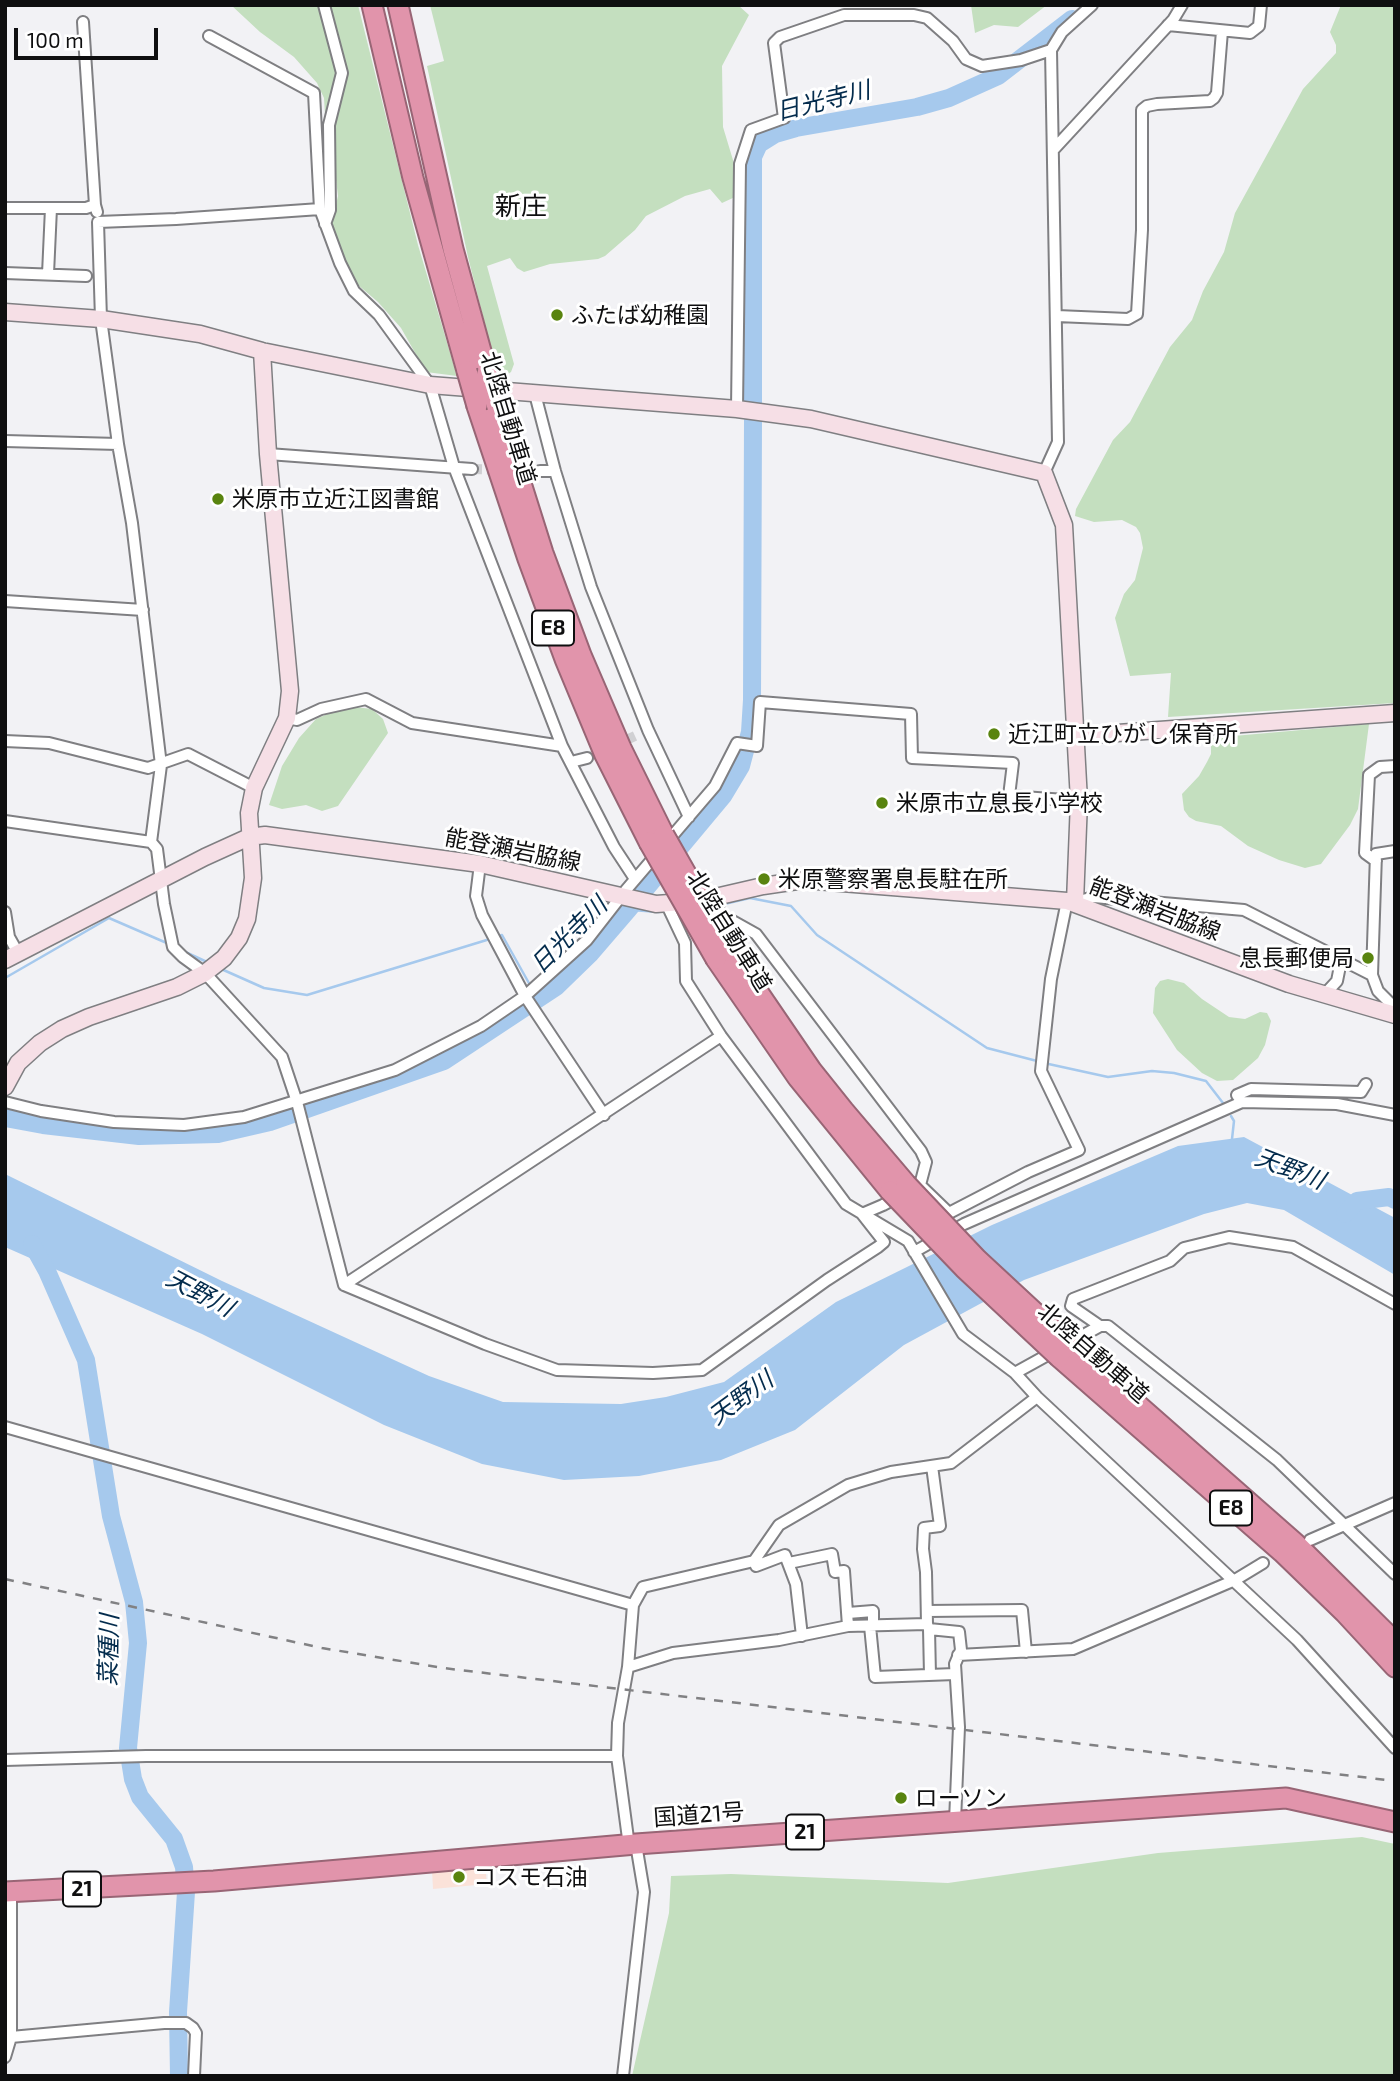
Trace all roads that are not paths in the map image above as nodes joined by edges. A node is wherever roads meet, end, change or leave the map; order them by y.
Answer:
1 (324, 5) edge
2 (372, 5) edge
3 (398, 5) edge
4 (1092, 5) edge
5 (1182, 5) edge
6 (1261, 5) edge
7 (83, 22) dead end
8 (1168, 25) junction
9 (1222, 31) junction
10 (209, 36) dead end
11 (1051, 50) junction
12 (1054, 149) junction
13 (95, 205) junction
14 (5, 208) edge
15 (51, 208) junction
16 (320, 209) junction
17 (98, 222) junction
18 (326, 224) junction
19 (5, 272) edge
20 (48, 274) junction
21 (86, 276) dead end
22 (5, 312) edge
23 (1057, 316) junction
24 (101, 319) junction
25 (262, 351) junction
26 (430, 385) junction
27 (535, 394) junction
28 (487, 406) junction
29 (737, 410) junction
30 (5, 441) edge
31 (118, 444) junction
32 (268, 454) junction
33 (454, 467) junction
34 (472, 468) tunnel mouth
35 (540, 471) tunnel mouth
36 (555, 471) junction
37 (1044, 473) junction
38 (5, 601) edge
39 (143, 610) junction
40 (1395, 713) edge
41 (287, 718) junction
42 (648, 730) junction
43 (1076, 736) junction
44 (635, 737) tunnel mouth
45 (5, 741) edge
46 (562, 746) junction
47 (587, 758) tunnel mouth
48 (571, 762) junction
49 (161, 765) junction
50 (1395, 766) edge
51 (254, 788) junction
52 (1079, 802) junction
53 (689, 817) junction
54 (5, 821) edge
55 (249, 837) junction
56 (151, 842) junction
57 (1395, 851) edge
58 (1376, 861) junction
59 (480, 864) junction
60 (635, 879) junction
61 (160, 881) junction
62 (624, 897) junction
63 (713, 898) junction
64 (1071, 902) junction
65 (667, 905) junction
66 (5, 912) edge
67 (11, 956) edge
68 (1341, 961) junction
69 (205, 973) junction
70 (1372, 975) junction
71 (1325, 994) junction
72 (524, 996) junction
73 (1394, 1015) edge
74 (722, 1036) junction
75 (1366, 1084) dead end
76 (5, 1087) edge
77 (5, 1102) edge
78 (1242, 1102) junction
79 (297, 1103) junction
80 (604, 1115) junction
81 (1395, 1115) edge
82 (905, 1187) junction
83 (862, 1214) junction
84 (914, 1252) junction
85 (344, 1285) junction
86 (1395, 1304) edge
87 (1100, 1326) junction
88 (1066, 1352) junction
89 (1014, 1373) junction
90 (1037, 1397) junction
91 (5, 1427) edge
92 (932, 1466) junction
93 (1395, 1503) edge
94 (1346, 1526) junction
95 (1310, 1540) dead end
96 (754, 1561) junction
97 (789, 1563) junction
98 (1264, 1563) dead end
99 (1395, 1574) edge
100 (1235, 1580) junction
101 (633, 1605) junction
102 (927, 1611) junction
103 (848, 1613) junction
104 (848, 1626) junction
105 (872, 1626) junction
106 (928, 1626) junction
107 (802, 1636) junction
108 (1395, 1642) edge
109 (1026, 1652) junction
110 (958, 1655) junction
111 (628, 1667) junction
112 (1395, 1669) edge
113 (956, 1674) junction
114 (930, 1675) junction
115 (1395, 1748) edge
116 (617, 1756) junction
117 (5, 1760) edge
118 (955, 1821) junction
119 (1395, 1822) edge
120 (633, 1845) junction
121 (8, 1892) edge
122 (9, 2030) edge
123 (5, 2057) edge
124 (194, 2076) edge
125 (623, 2076) edge

1 - 18 street
2 - 28 highway, 北陸自動車道 / E8, bridge
3 - 28 highway, 北陸自動車道 / E8, bridge
4 - 11 street
5 - 8 street
6 - 9 street
7 - 13 street
8 - 9 street
8 - 12 street
9 - 23 street
10 - 16 street
11 - 12 street
11 - 29 street
12 - 23 street
13 - 15 street
13 - 17 street
14 - 15 street
15 - 20 street
16 - 17 street
16 - 18 street
17 - 24 street
18 - 26 street
19 - 20 street
20 - 21 street
22 - 24 street
23 - 37 street
24 - 25 street
24 - 31 street
25 - 26 street
25 - 32 street
26 - 27 street
26 - 33 street
27 - 29 street
27 - 36 street
28 - 82 highway, 北陸自動車道 / E8, bridge
29 - 37 street
30 - 31 street
31 - 39 street
32 - 33 street
32 - 41 street
33 - 34 street
33 - 46 street
35 - 36 street
36 - 42 street
37 - 43 street
38 - 39 street
39 - 49 street
40 - 43 street
41 - 46 street
41 - 51 street
42 - 44 street
42 - 53 street
43 - 52 street
45 - 49 street
46 - 48 street
47 - 48 street
48 - 60 street
49 - 51 street
49 - 56 street
50 - 58 street
51 - 55 street
52 - 53 street
52 - 64 street
53 - 60 street
54 - 56 street
55 - 59 street, 能登瀬岩脇線
55 - 61 street, 能登瀬岩脇線
55 - 69 street
56 - 61 street
57 - 58 street
58 - 70 street
59 - 62 street, 能登瀬岩脇線
59 - 72 street
60 - 62 street
61 - 67 street, 能登瀬岩脇線
61 - 69 street
62 - 65 street, 能登瀬岩脇線
62 - 72 street
63 - 64 street, 能登瀬岩脇線
63 - 65 street, 能登瀬岩脇線
63 - 82 street
64 - 68 street
64 - 71 street, 能登瀬岩脇線
64 - 82 street
65 - 74 street
66 - 67 street
68 - 70 street
68 - 71 street
69 - 76 street
69 - 79 street
70 - 73 street
71 - 73 street, 能登瀬岩脇線
72 - 79 street
72 - 80 street
74 - 80 street
74 - 83 street
75 - 78 street
77 - 79 street
78 - 81 street
78 - 84 street
79 - 85 street
80 - 85 street
82 - 83 street
82 - 88 highway, 北陸自動車道 / E8, bridge
83 - 84 street
83 - 85 street
84 - 89 street
86 - 87 street
87 - 89 street
87 - 94 street
88 - 108 highway, 北陸自動車道 / E8
88 - 112 highway, 北陸自動車道 / E8
89 - 90 street
90 - 92 street
90 - 100 street
91 - 101 street
92 - 96 street
92 - 102 street
93 - 94 street
94 - 95 street
94 - 99 street
96 - 97 street
96 - 101 street
97 - 103 street
97 - 107 street
98 - 100 street
100 - 109 street
100 - 115 street
101 - 111 street
102 - 106 street
102 - 109 street
103 - 104 street
103 - 105 street
104 - 105 street
104 - 107 street
105 - 106 street
105 - 114 street
106 - 110 street
106 - 114 street
107 - 111 street
109 - 110 street
110 - 113 street
111 - 116 street
113 - 114 street
113 - 118 street
116 - 117 street
116 - 120 street
118 - 119 highway, 国道21号 / 21
118 - 120 highway, 国道21号 / 21
120 - 121 highway, 国道21号 / 21
120 - 125 street
121 - 122 street
122 - 123 street
122 - 124 street

